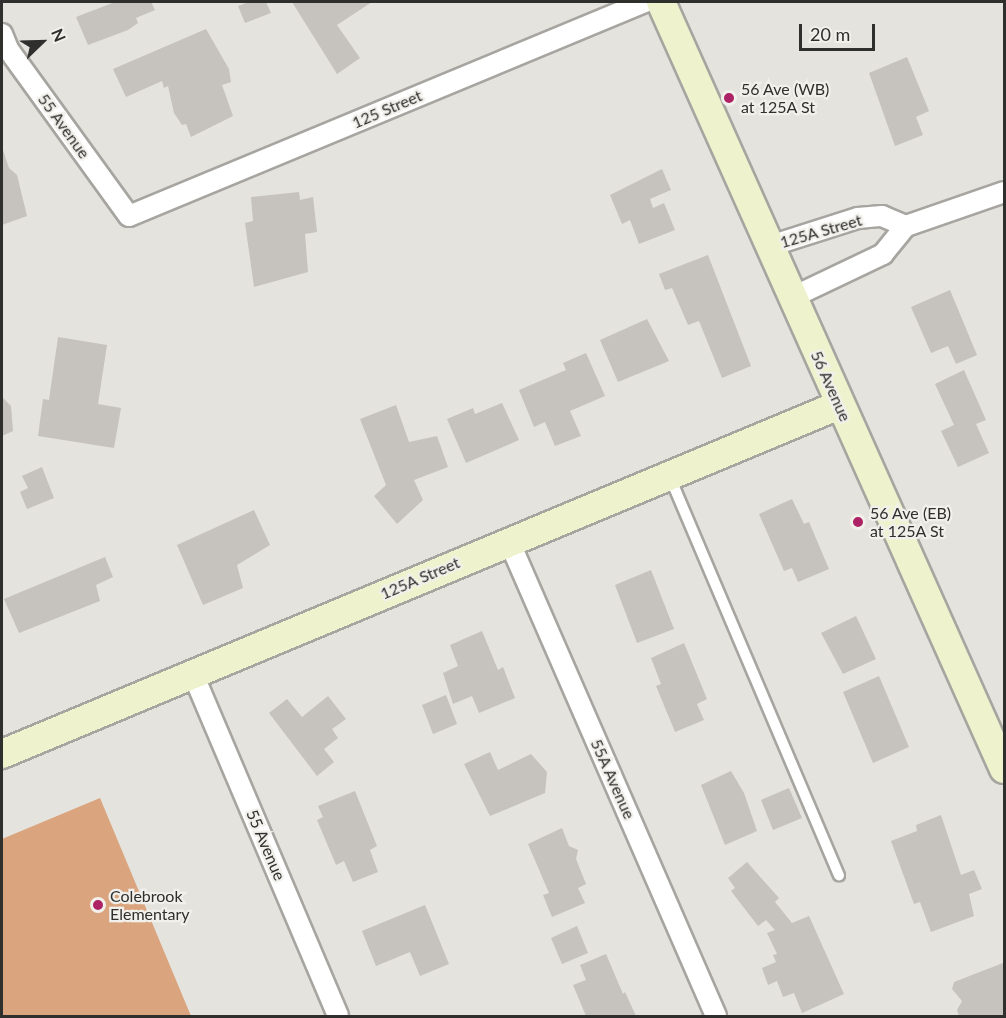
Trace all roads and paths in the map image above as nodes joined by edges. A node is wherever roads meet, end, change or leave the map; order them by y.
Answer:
1 (645, 2) edge
2 (661, 2) edge
3 (4, 46) edge
4 (1005, 192) edge
5 (129, 216) joint
6 (906, 226) junction
7 (770, 246) junction
8 (793, 297) junction
9 (839, 405) junction
10 (669, 475) junction
11 (508, 541) junction
12 (193, 674) junction
13 (2, 754) edge
14 (1005, 769) edge
15 (839, 875) dead end
16 (338, 1017) edge
17 (716, 1017) edge

1 - 5 street, 125 Street
2 - 7 street, 56 Avenue
3 - 5 street, 55 Avenue
4 - 6 street
6 - 7 street, 125A Street
6 - 8 street
7 - 8 street, 56 Avenue
8 - 9 street, 56 Avenue
9 - 10 street, 125A Street
9 - 14 street, 56 Avenue
10 - 11 street, 125A Street
10 - 15 lane
11 - 12 street, 125A Street
11 - 17 street, 55A Avenue
12 - 13 street, 125A Street
12 - 16 street, 55 Avenue

